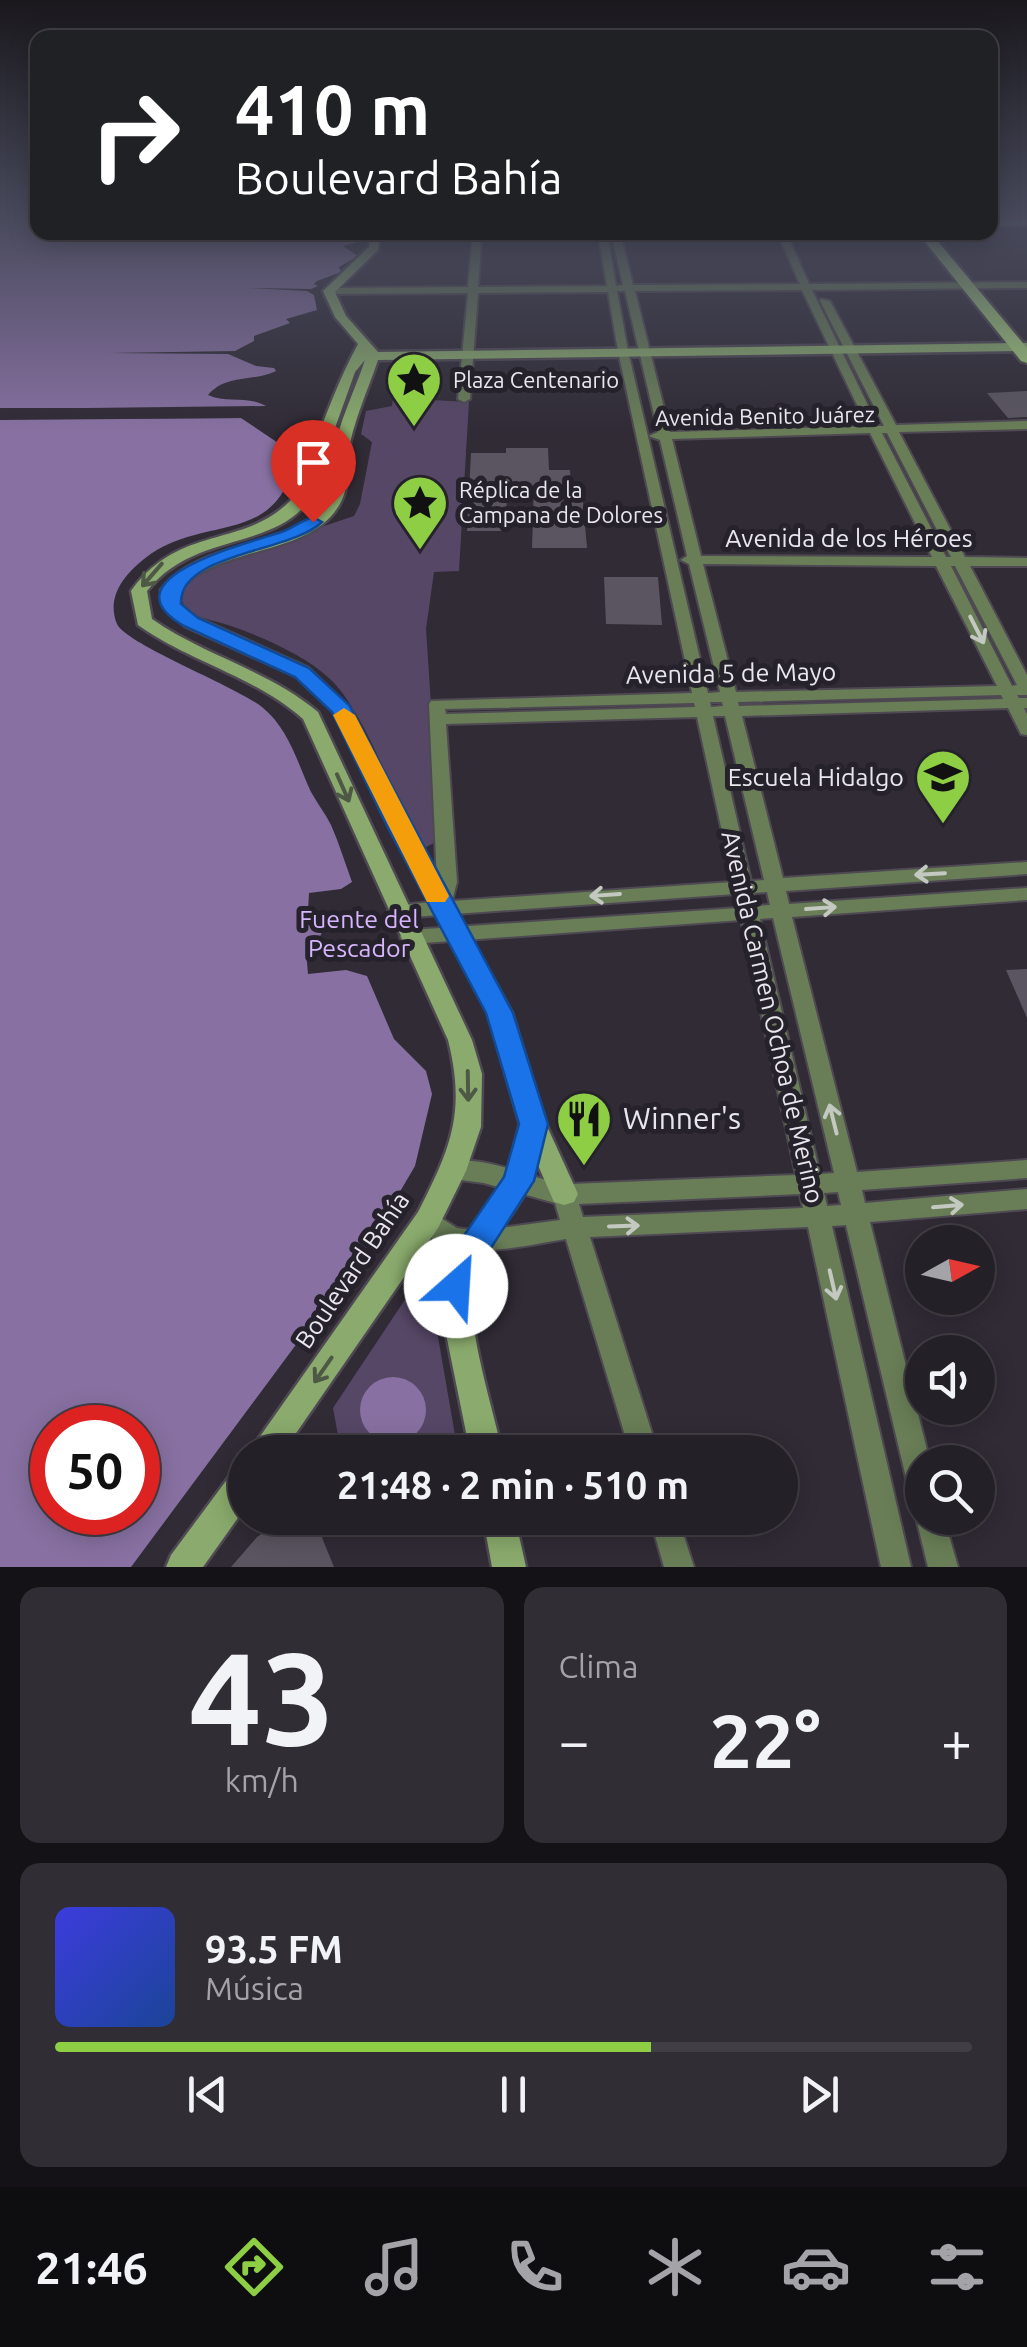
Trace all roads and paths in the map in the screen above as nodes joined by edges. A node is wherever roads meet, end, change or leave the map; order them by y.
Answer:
1 (456, 288) edge
2 (474, 288) edge
3 (620, 288) edge
4 (813, 288) edge
5 (969, 288) edge
6 (330, 289) joint
7 (844, 352) junction
8 (1025, 352) edge
9 (366, 353) junction
10 (634, 354) junction
11 (468, 356) junction
12 (464, 400) dead end
13 (342, 413) junction
14 (1027, 428) edge
15 (886, 432) junction
16 (659, 438) junction
17 (656, 488) junction
18 (679, 488) junction
19 (1027, 562) edge
20 (672, 564) junction
21 (697, 564) junction
22 (953, 566) junction
23 (1027, 572) edge
24 (694, 658) junction
25 (720, 658) junction
26 (1027, 690) edge
27 (1016, 699) edge
28 (704, 704) junction
29 (731, 704) junction
30 (342, 710) junction
31 (311, 716) junction
32 (1027, 730) edge
33 (757, 808) junction
34 (727, 810) junction
35 (1027, 868) edge
36 (775, 884) junction
37 (743, 886) junction
38 (1027, 894) edge
39 (441, 905) junction
40 (398, 910) junction
41 (781, 911) junction
42 (751, 913) junction
43 (458, 933) junction
44 (410, 937) junction
45 (534, 1124) junction
46 (1027, 1169) edge
47 (453, 1171) junction
48 (519, 1181) junction
49 (848, 1182) junction
50 (812, 1186) junction
51 (564, 1194) junction
52 (1027, 1199) edge
53 (855, 1214) junction
54 (818, 1218) junction
55 (428, 1220) junction
56 (574, 1228) junction
57 (479, 1240) junction
58 (277, 1435) edge
59 (482, 1435) edge
60 (639, 1435) edge
61 (912, 1445) edge
62 (228, 1505) edge
63 (503, 1535) edge
64 (669, 1535) edge
65 (935, 1535) edge
66 (183, 1567) edge
67 (510, 1567) edge
68 (679, 1567) edge
69 (896, 1567) edge
70 (943, 1567) edge

1 - 6 street
2 - 11 street
3 - 10 street, Avenida Carmen Ochoa de Merino
4 - 7 street
5 - 8 main road
6 - 9 main road
7 - 8 main road
7 - 10 main road
7 - 15 street
9 - 11 main road
9 - 13 main road, Boulevard Bahía
10 - 11 main road
10 - 16 street, Avenida Carmen Ochoa de Merino
11 - 12 street
13 - 30 main road, Boulevard Bahía
13 -> 31 main road, Boulevard Bahía
14 - 15 street, Avenida Benito Juárez
15 - 16 street, Avenida Benito Juárez
15 - 22 street
16 - 17 street, Avenida Carmen Ochoa de Merino
16 - 18 street, Avenida Carmen Ochoa de Merino
17 - 18 street
17 - 20 street, Avenida Carmen Ochoa de Merino
18 - 21 street, Avenida Carmen Ochoa de Merino
19 - 22 street, Avenida de los Héroes
20 - 21 street, Avenida de los Héroes
20 - 24 street, Avenida Carmen Ochoa de Merino
21 - 22 street, Avenida de los Héroes
21 - 25 street, Avenida Carmen Ochoa de Merino
22 - 23 street, Avenida de los Héroes
22 - 26 street
22 -> 27 street
24 - 25 street
24 - 28 street, Avenida Carmen Ochoa de Merino
25 - 29 street, Avenida Carmen Ochoa de Merino
26 - 27 street, Avenida 5 de Mayo
27 - 29 street, Avenida 5 de Mayo
27 - 32 street
28 - 29 street, Avenida 5 de Mayo
28 - 34 street, Avenida Carmen Ochoa de Merino
28 - 39 street, Avenida 5 de Mayo
29 - 33 street, Avenida Carmen Ochoa de Merino
30 - 31 main road
30 - 39 main road, Boulevard Bahía
31 -> 40 main road, Boulevard Bahía
33 - 34 street
33 - 36 street, Avenida Carmen Ochoa de Merino
34 - 37 street, Avenida Carmen Ochoa de Merino
35 -> 36 street
36 - 37 street
36 - 41 street, Avenida Carmen Ochoa de Merino
37 -> 39 street
37 - 42 street, Avenida Carmen Ochoa de Merino
41 -> 38 street
39 - 40 street
39 - 43 main road, Boulevard Bahía
40 - 44 main road, Boulevard Bahía
41 - 42 street
49 -> 41 street, Avenida Carmen Ochoa de Merino
42 - 43 street
42 - 50 street, Avenida Carmen Ochoa de Merino
43 - 44 street
43 - 45 main road, Boulevard Bahía
44 -> 47 main road, Boulevard Bahía
45 - 48 main road
45 - 51 main road, Boulevard Bahía
46 - 49 street
47 - 48 street
47 - 55 main road, Boulevard Bahía
48 - 51 street
48 - 57 main road
49 - 50 street
49 - 53 street, Avenida Carmen Ochoa de Merino
50 - 51 street
50 - 54 street, Avenida Carmen Ochoa de Merino
51 - 56 street
53 -> 52 street
53 - 54 street
53 - 61 street, Avenida Carmen Ochoa de Merino
56 -> 54 street
54 -> 69 street, Avenida Carmen Ochoa de Merino
55 - 57 street
55 -> 58 main road, Boulevard Bahía
56 - 57 street
56 - 60 street
57 - 59 main road
62 - 66 main road
63 - 67 main road
64 - 68 street
65 - 70 street

